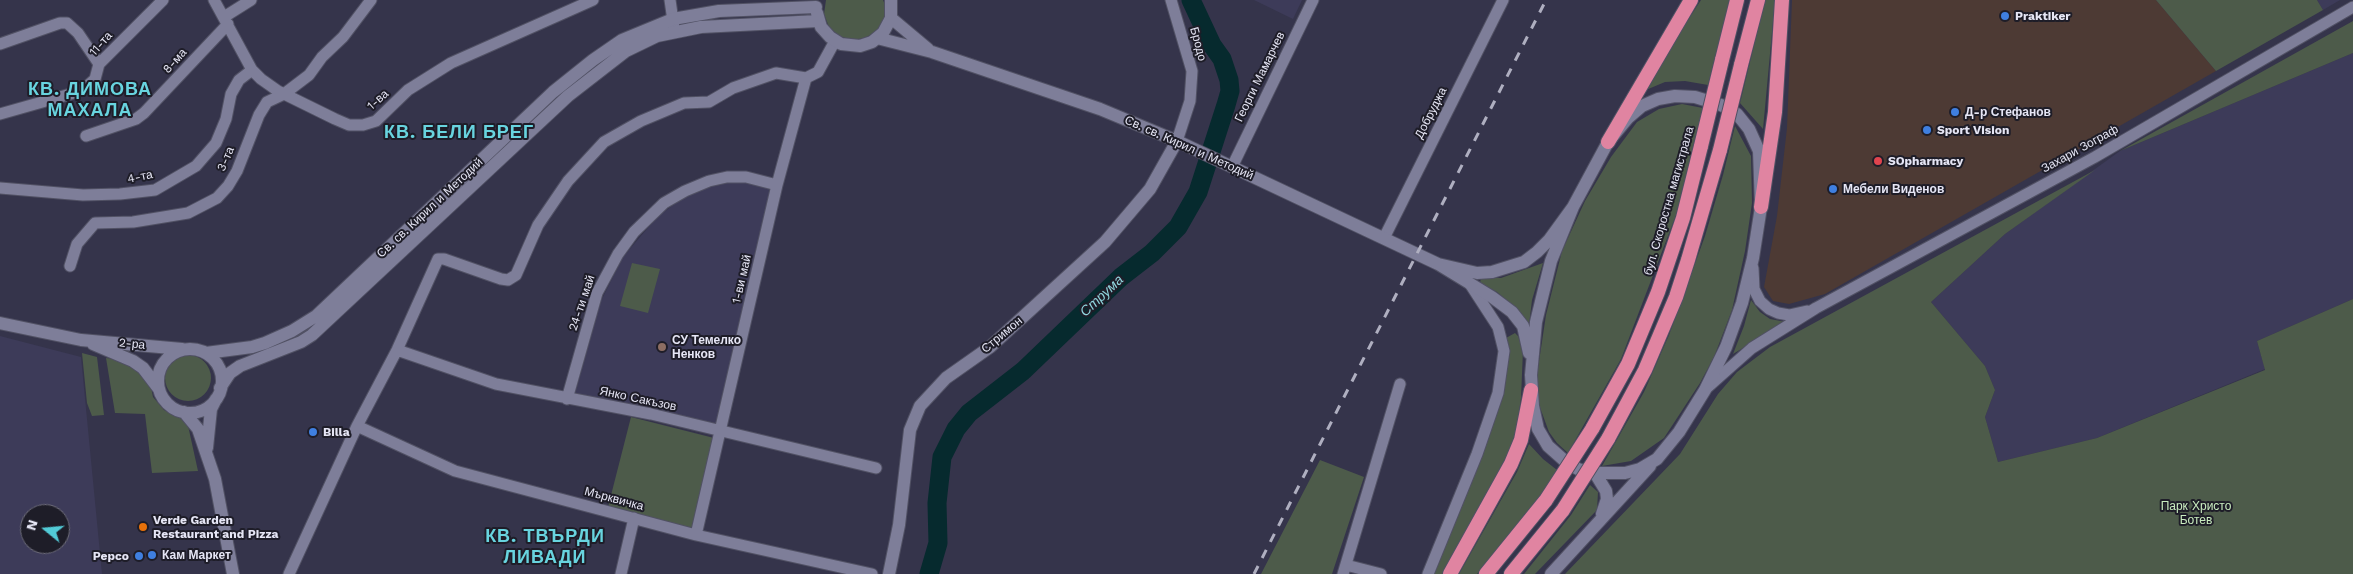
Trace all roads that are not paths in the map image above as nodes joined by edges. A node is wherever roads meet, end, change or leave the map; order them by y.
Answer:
1 (163, 0) edge
2 (214, 0) edge
3 (251, 0) edge
4 (371, 0) edge
5 (594, 0) edge
6 (891, 0) edge
7 (1171, 0) edge
8 (1313, 0) edge
9 (1503, 0) edge
10 (1691, 0) edge
11 (1737, 0) edge
12 (1758, 0) edge
13 (1782, 0) edge
14 (672, 1) edge
15 (817, 4) edge
16 (2353, 6) edge
17 (890, 18) junction
18 (226, 21) junction
19 (818, 21) junction
20 (674, 26) junction
21 (877, 38) junction
22 (835, 42) junction
23 (0, 44) edge
24 (932, 52) junction
25 (99, 64) junction
26 (252, 70) junction
27 (806, 78) junction
28 (284, 94) junction
29 (0, 114) edge
30 (1184, 125) joint
31 (86, 136) dead end
32 (1608, 142) junction
33 (1182, 143) junction
34 (1232, 167) junction
35 (777, 185) junction
36 (0, 188) edge
37 (1761, 207) junction
38 (1573, 208) junction
39 (1384, 238) junction
40 (1753, 258) junction
41 (1438, 264) junction
42 (70, 266) dead end
43 (1469, 283) junction
44 (1816, 308) junction
45 (0, 322) edge
46 (81, 340) junction
47 (182, 350) junction
48 (397, 350) junction
49 (206, 353) junction
50 (1530, 375) junction
51 (1400, 384) dead end
52 (1531, 390) junction
53 (1705, 390) junction
54 (160, 391) junction
55 (219, 393) junction
56 (566, 399) junction
57 (184, 412) junction
58 (357, 426) junction
59 (721, 433) junction
60 (207, 453) junction
61 (1657, 459) junction
62 (876, 468) dead end
63 (1595, 473) junction
64 (634, 518) junction
65 (1596, 524) junction
66 (696, 534) junction
67 (1345, 569) edge
68 (233, 574) edge
69 (289, 574) edge
70 (621, 574) edge
71 (872, 574) edge
72 (889, 574) edge
73 (1381, 574) edge
74 (1428, 574) edge
75 (1450, 574) edge
76 (1486, 574) edge
77 (1510, 574) edge
78 (1551, 574) edge

1 - 25 street, 11-та
2 - 18 street, 1-ва
3 - 18 street, 8-ма
4 - 28 street, 3-та
5 - 28 street, 1-ва
6 - 17 main road
7 - 30 street, Бродо
8 - 34 street, Георги Мамарчев
9 - 39 street, Добруджа
10 - 32 highway
11 - 76 highway, бул. Скоростна магистрала, bridge
12 - 77 highway, bridge
13 - 37 highway
14 - 20 street
15 - 19 main road
15 - 20 main road, Св. св. Кирил и Методий
16 - 44 street, Захари Зограф
17 - 21 main road
17 - 24 main road, Св. св. Кирил и Методий
18 - 26 street, 1-ва
18 - 31 street, 8-ма
19 - 20 main road, Св. св. Кирил и Методий
19 - 22 main road
20 - 49 main road, Св. св. Кирил и Методий
20 - 55 main road, Св. св. Кирил и Методий
21 - 22 main road
21 - 24 main road, Св. св. Кирил и Методий
22 - 27 street
23 - 25 street
24 - 33 main road, Св. св. Кирил и Методий
25 - 29 street, 11-та
26 - 28 street, 1-ва
26 - 36 street, 4-та
27 - 35 street, 1-ви май
27 - 48 street
28 - 42 street, 3-та
30 - 33 street, Стримон
32 - 37 main road
32 - 38 main road
33 - 34 main road, Св. св. Кирил и Методий
33 - 72 main road, Стримон
34 - 39 main road, Св. св. Кирил и Методий
35 - 56 street, 24-ти май
35 - 59 street, 1-ви май
37 - 40 main road
38 - 41 main road, Св. св. Кирил и Методий
38 - 50 main road
39 - 41 main road, Св. св. Кирил и Методий
40 - 44 street, Захари Зограф
40 - 53 main road
41 - 43 main road, Св. св. Кирил и Методий
43 - 50 main road, Св. св. Кирил и Методий
43 - 74 street
44 - 53 street, Захари Зограф
45 - 46 main road, 2-ра
46 - 47 main road, 2-ра
46 - 54 main road, 2-ра
47 - 49 main road
47 - 54 main road
48 - 56 street, Янко Сакъзов
48 - 58 street
49 - 55 main road
50 - 52 main road
51 - 67 street
52 - 63 main road
52 - 75 highway
53 - 61 main road
54 - 57 main road
55 - 57 main road
55 - 60 main road, Св. св. Кирил и Методий
56 - 59 street, Янко Сакъзов
57 - 60 main road, Св. св. Кирил и Методий
58 - 64 street, Мърквичка
58 - 69 street
59 - 62 street, Янко Сакъзов
59 - 66 street, 1-ви май
60 - 68 main road, Св. св. Кирил и Методий
61 - 63 main road
61 - 65 main road
63 - 65 main road
64 - 66 street, Мърквичка
64 - 70 street
65 - 78 main road
66 - 71 street, Мърквичка
67 - 73 street

